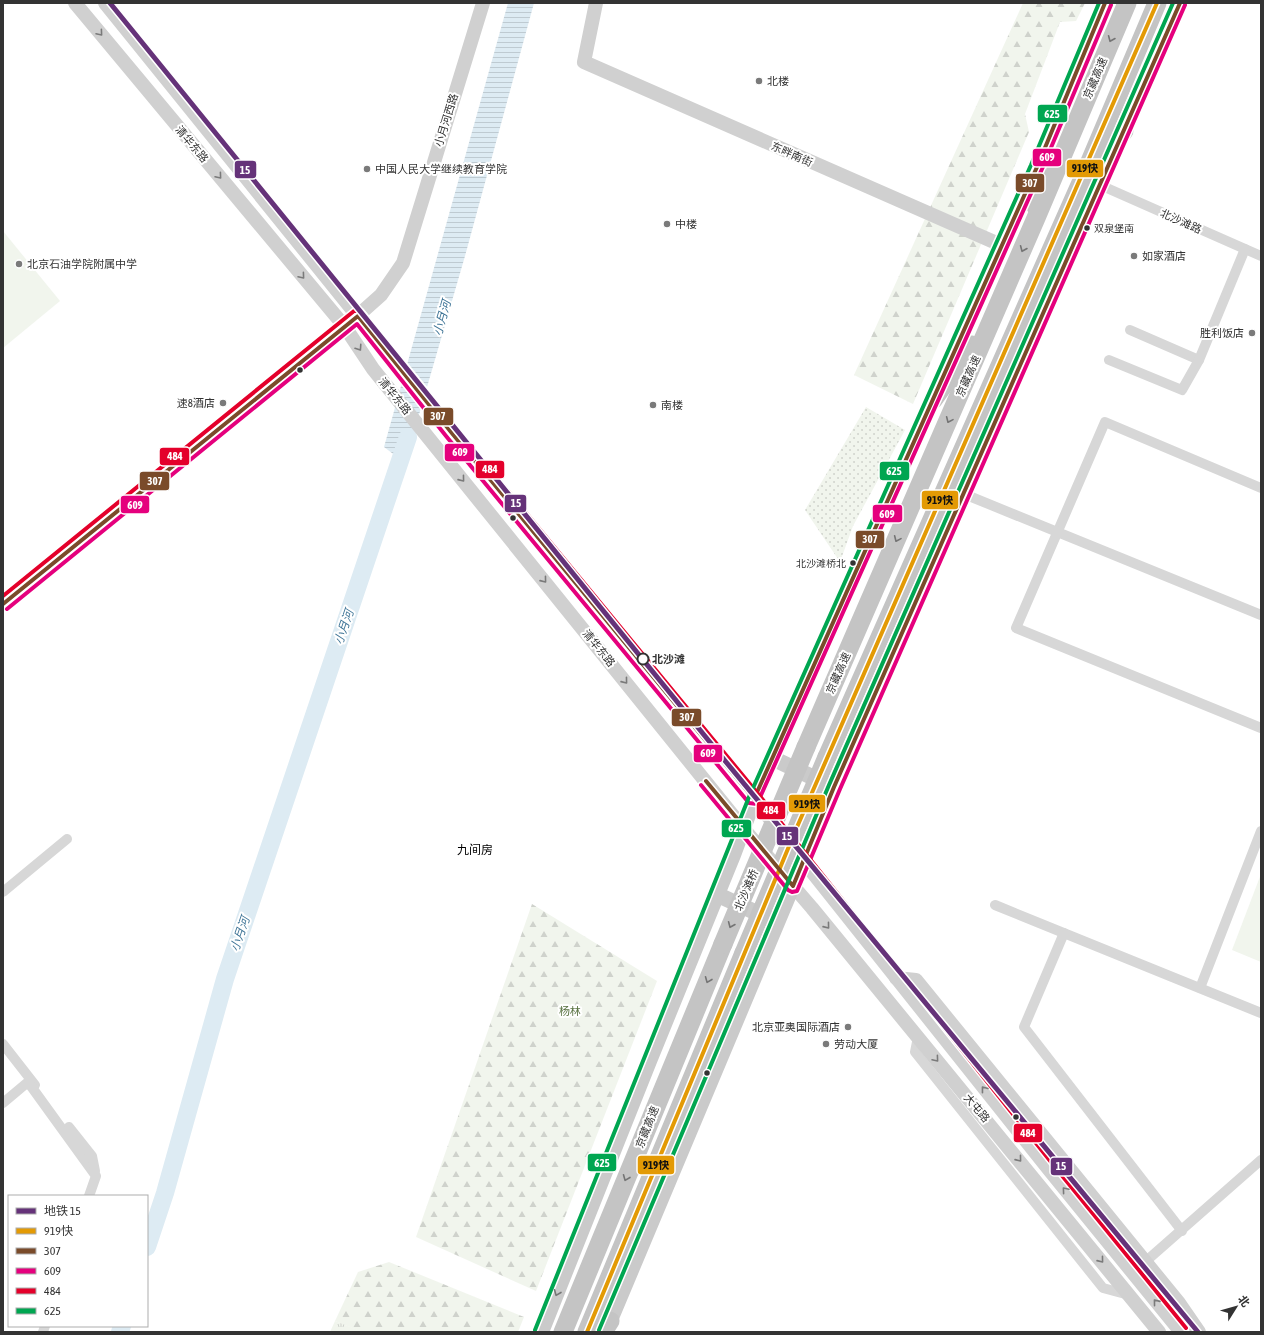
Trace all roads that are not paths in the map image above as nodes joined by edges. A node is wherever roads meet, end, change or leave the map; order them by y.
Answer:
1 (75, 3) edge
2 (483, 3) edge
3 (596, 3) edge
4 (1105, 3) edge
5 (1127, 3) edge
6 (1157, 3) edge
7 (1180, 3) edge
8 (106, 4) edge
9 (89, 20) junction
10 (1124, 131) junction
11 (1037, 167) junction
12 (1083, 178) junction
13 (1100, 185) junction
14 (1036, 218) junction
15 (1001, 245) junction
16 (1245, 249) junction
17 (1261, 256) edge
18 (358, 316) junction
19 (993, 317) junction
20 (345, 327) junction
21 (1130, 330) dead end
22 (1109, 360) dead end
23 (1200, 360) junction
24 (933, 400) junction
25 (1261, 488) edge
26 (964, 494) junction
27 (1058, 531) junction
28 (3, 604) edge
29 (1261, 615) edge
30 (1261, 728) edge
31 (806, 748) joint
32 (772, 758) junction
33 (834, 787) junction
34 (754, 799) junction
35 (743, 828) junction
36 (1261, 831) edge
37 (67, 839) dead end
38 (803, 861) junction
39 (823, 885) junction
40 (793, 886) junction
41 (3, 892) edge
42 (716, 894) junction
43 (995, 905) dead end
44 (812, 908) junction
45 (777, 922) junction
46 (1064, 933) junction
47 (723, 944) joint
48 (744, 953) joint
49 (896, 978) junction
50 (1200, 988) junction
51 (1261, 1013) edge
52 (3, 1044) edge
53 (3, 1103) edge
54 (1044, 1137) junction
55 (1031, 1148) junction
56 (1261, 1160) edge
57 (96, 1176) junction
58 (89, 1195) edge
59 (1182, 1232) junction
60 (1145, 1262) junction
61 (607, 1329) edge
62 (542, 1332) edge
63 (563, 1332) edge
64 (587, 1332) edge
65 (1159, 1332) edge
66 (1181, 1332) edge
67 (1198, 1332) edge

1 - 9 main road, 清华东路
2 - 18 main road, 小月河西路
3 - 15 main road, 东畔南街
4 - 11 main road
5 -> 14 highway, 京藏高速
6 - 12 highway
7 - 10 main road
8 - 9 main road
8 - 18 main road, 清华东路
9 -> 20 main road, 清华东路
10 - 12 highway
10 - 13 main road
11 - 14 highway
11 - 15 main road
12 - 48 highway, 北沙滩桥, bridge
13 - 16 street, 北沙滩路
13 - 26 main road
14 -> 19 highway, 京藏高速
15 - 24 main road
16 - 17 street, 北沙滩路
16 - 23 street
18 - 20 main road, 小月河西路
18 - 34 main road, 清华东路
19 - 24 highway
19 -> 31 highway, 京藏高速
20 - 28 main road, 小月河西路
20 -> 35 main road, 清华东路
21 - 23 street
22 - 23 street
24 - 32 main road
25 - 27 street
26 - 27 street
26 - 33 main road
27 - 29 street
27 - 30 street
31 -> 47 highway, 北沙滩桥, bridge
32 - 33 main road
32 - 34 main road
33 - 38 main road
34 - 35 main road
34 - 38 main road, 清华东路
35 - 40 main road, 清华东路
35 - 42 main road
36 - 50 street
37 - 41 street
38 - 39 main road, 大屯路
38 - 40 main road
39 - 44 main road
39 - 49 main road, 大屯路
40 - 44 main road, 大屯路
40 - 45 main road
42 - 45 main road
42 -> 62 main road
43 - 46 street
44 -> 65 main road, 大屯路
45 - 61 main road
46 - 50 street
46 - 59 street
47 -> 63 highway, 京藏高速
48 - 64 highway, 京藏高速
49 - 54 main road
55 -> 49 main road, 大屯路
50 - 51 street
52 - 57 street
53 - 57 street
54 - 55 main road
54 - 60 main road
66 -> 55 main road, 大屯路
56 - 59 street
57 - 58 street
59 - 60 street
60 - 67 main road

